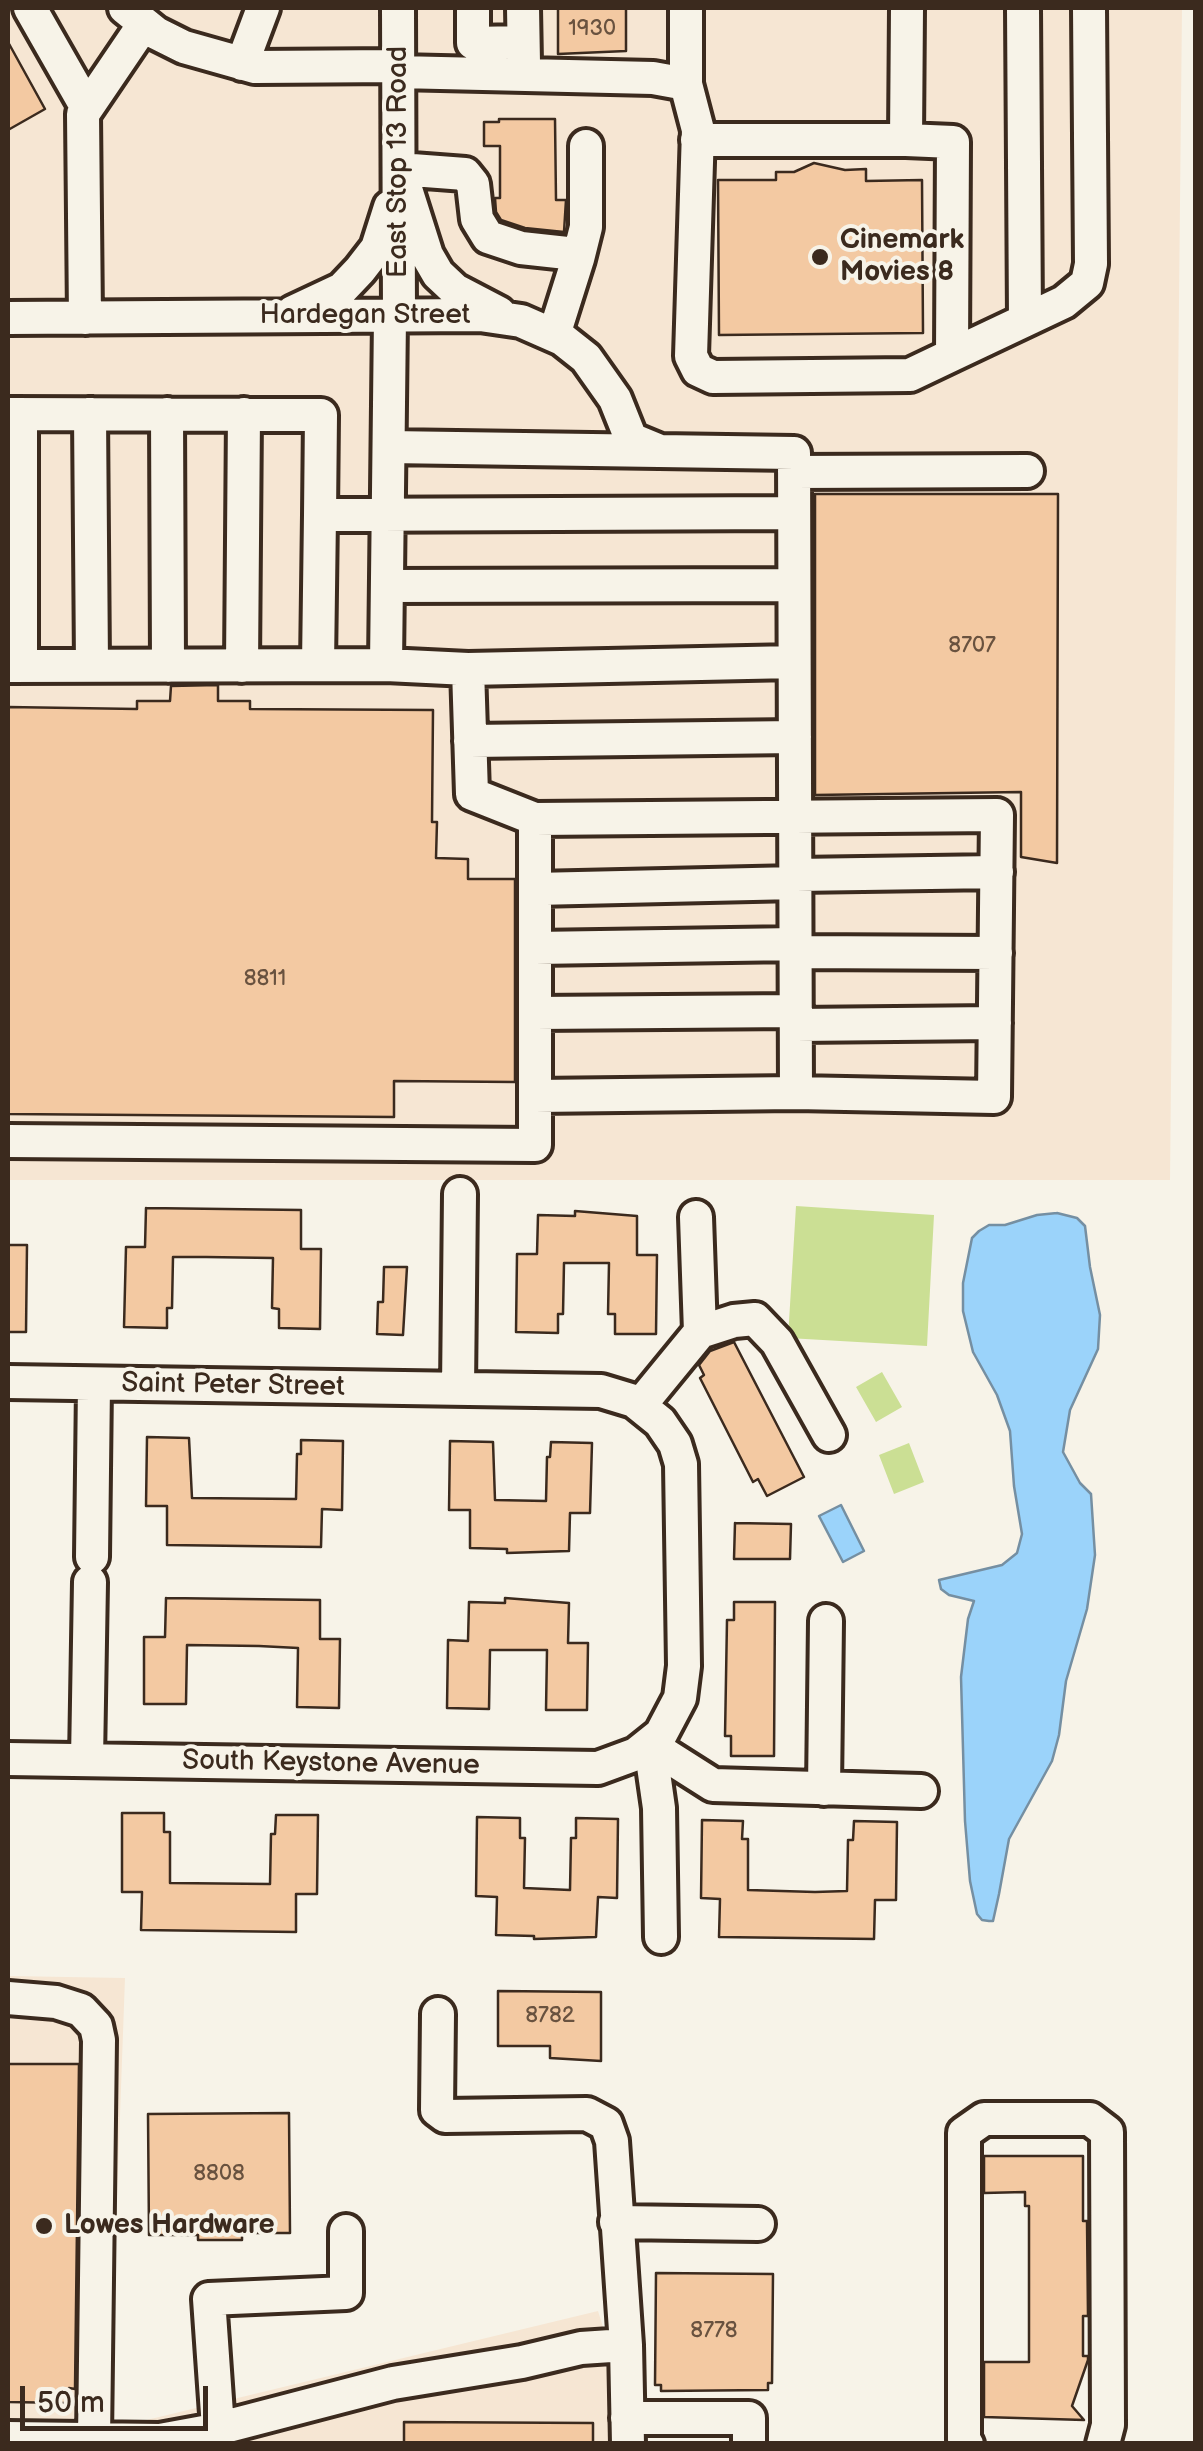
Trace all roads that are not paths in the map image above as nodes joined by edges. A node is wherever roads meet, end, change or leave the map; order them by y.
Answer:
1 (30, 8) edge
2 (263, 8) edge
3 (398, 8) edge
4 (473, 8) edge
5 (523, 8) edge
6 (686, 8) edge
7 (907, 8) edge
8 (1023, 8) edge
9 (1088, 8) edge
10 (134, 16) edge
11 (524, 58) junction
12 (242, 64) junction
13 (398, 69) junction
14 (686, 84) junction
15 (87, 108) junction
16 (697, 140) junction
17 (906, 140) junction
18 (586, 146) dead end
19 (399, 169) junction
20 (578, 259) junction
21 (284, 317) junction
22 (394, 317) junction
23 (8, 318) edge
24 (85, 318) junction
25 (510, 318) junction
26 (1025, 320) junction
27 (554, 335) junction
28 (952, 355) junction
29 (14, 414) edge
30 (90, 414) junction
31 (168, 414) junction
32 (244, 414) junction
33 (389, 447) junction
34 (660, 451) junction
35 (1028, 471) dead end
36 (794, 472) junction
37 (794, 513) junction
38 (320, 515) junction
39 (388, 515) junction
40 (794, 585) junction
41 (387, 586) junction
42 (794, 662) junction
43 (14, 666) edge
44 (92, 666) junction
45 (168, 666) junction
46 (242, 666) junction
47 (318, 666) junction
48 (386, 666) junction
49 (468, 668) junction
50 (795, 737) junction
51 (470, 741) junction
52 (795, 816) junction
53 (535, 819) junction
54 (997, 872) junction
55 (796, 879) junction
56 (535, 889) junction
57 (535, 948) junction
58 (796, 948) junction
59 (996, 952) junction
60 (535, 1013) junction
61 (796, 1018) junction
62 (995, 1022) junction
63 (796, 1093) junction
64 (535, 1096) junction
65 (8, 1141) edge
66 (460, 1194) dead end
67 (696, 1217) dead end
68 (700, 1332) junction
69 (8, 1382) edge
70 (94, 1384) junction
71 (458, 1389) junction
72 (648, 1411) junction
73 (828, 1435) dead end
74 (826, 1621) dead end
75 (652, 1742) junction
76 (8, 1758) edge
77 (87, 1760) junction
78 (824, 1789) junction
79 (921, 1791) dead end
80 (661, 1937) dead end
81 (8, 1998) edge
82 (438, 2014) dead end
83 (616, 2222) junction
84 (758, 2224) dead end
85 (346, 2231) dead end
86 (626, 2345) junction
87 (628, 2431) edge
88 (685, 2431) edge
89 (199, 2436) edge
90 (8, 2438) edge
91 (93, 2441) edge
92 (749, 2444) edge
93 (967, 2444) edge
94 (1103, 2444) edge

1 - 15 street
2 - 12 street
3 - 13 street, East Stop 13 Road
4 - 11 street
5 - 11 street
6 - 14 street
7 - 17 street
8 - 26 street
9 - 26 street
10 - 12 street
10 - 15 street
11 - 13 street
11 - 14 street
12 - 13 street
13 - 19 street, East Stop 13 Road
14 - 16 street
15 - 24 street
16 - 17 street
16 - 28 street
17 - 28 street
18 - 20 street
19 - 20 street
19 - 21 street
19 - 22 street, East Stop 13 Road
19 - 25 street
20 - 27 street
21 - 22 street, Hardegan Street
21 - 24 street, Hardegan Street
22 - 25 street, Hardegan Street
22 - 33 street, East Stop 13 Road
23 - 24 street, Hardegan Street
25 - 27 street, Hardegan Street
26 - 28 street
27 - 34 street, Hardegan Street
29 - 30 street
29 - 43 street
30 - 31 street
30 - 44 street
31 - 32 street
31 - 45 street
32 - 38 street
32 - 46 street
33 - 34 street
33 - 39 street, East Stop 13 Road
34 - 36 street
35 - 36 street
36 - 37 street
37 - 39 street
37 - 40 street
38 - 39 street
38 - 47 street
39 - 41 street, East Stop 13 Road
40 - 41 street
40 - 42 street
41 - 48 street, East Stop 13 Road
42 - 49 street
42 - 50 street
43 - 44 street
44 - 45 street
45 - 46 street
46 - 47 street
47 - 48 street
48 - 49 street
49 - 51 street
50 - 51 street
50 - 52 street
51 - 53 street
52 - 53 street
52 - 54 street
52 - 55 street
53 - 56 street
54 - 55 street
54 - 59 street
55 - 56 street
55 - 58 street
56 - 57 street
57 - 58 street
57 - 60 street
58 - 59 street
58 - 61 street
59 - 62 street
60 - 61 street
60 - 64 street
61 - 62 street
61 - 63 street
62 - 63 street
63 - 64 street
64 - 65 street
66 - 71 street
67 - 68 street
68 - 72 street
68 - 73 street
69 - 70 street, Saint Peter Street
70 - 71 street, Saint Peter Street
70 - 77 street
71 - 72 street, Saint Peter Street
72 - 75 street
74 - 78 street
75 - 77 street, South Keystone Avenue
75 - 78 street
75 - 80 street
76 - 77 street, South Keystone Avenue
78 - 79 street
81 - 91 street
82 - 83 street
83 - 84 street
83 - 86 street
85 - 89 street
86 - 87 street
86 - 89 street
87 - 88 street
88 - 92 street
89 - 91 street
90 - 91 street
93 - 94 street

